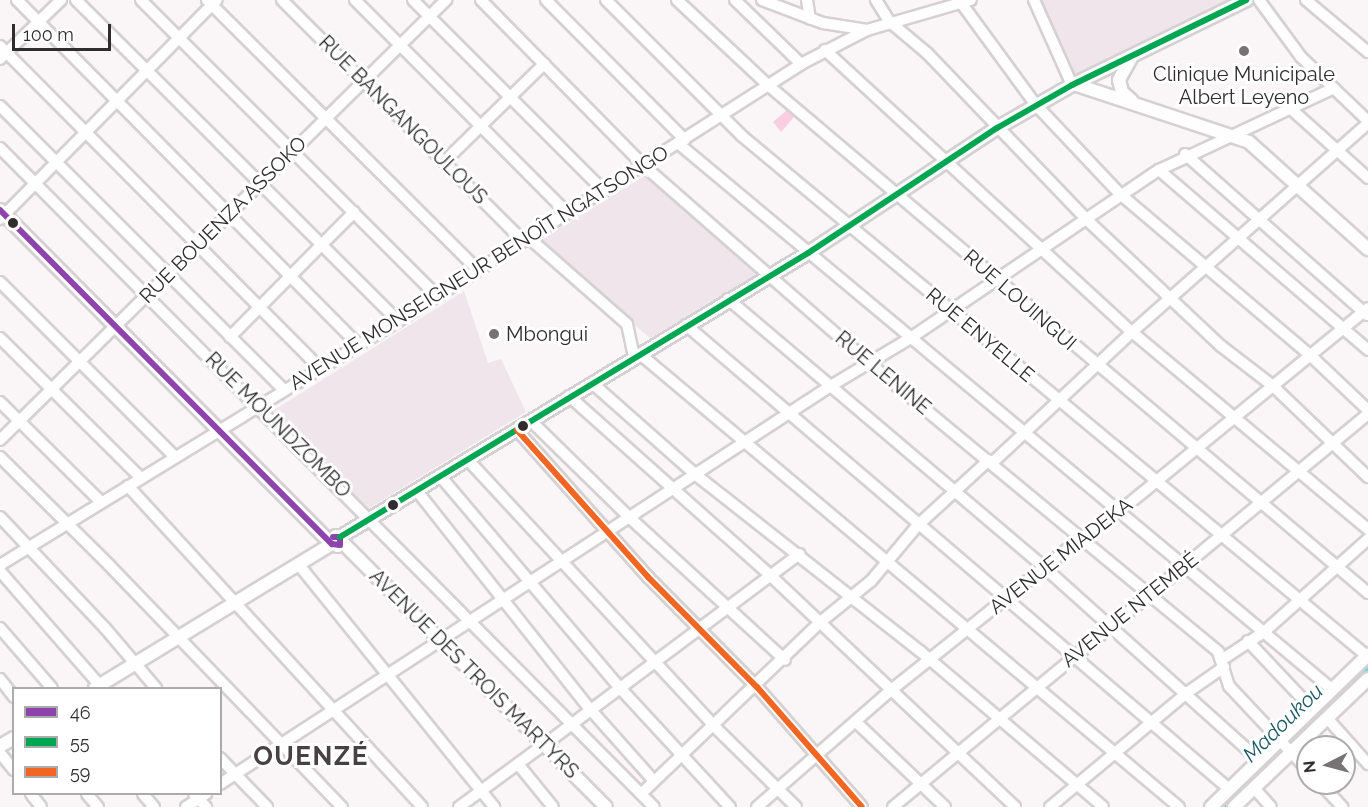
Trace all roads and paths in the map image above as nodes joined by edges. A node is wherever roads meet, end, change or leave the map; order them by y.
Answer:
1 (17, 0) edge
2 (61, 0) edge
3 (76, 0) edge
4 (141, 0) edge
5 (282, 0) edge
6 (355, 0) edge
7 (413, 0) edge
8 (446, 0) edge
9 (481, 0) edge
10 (546, 0) edge
11 (606, 0) edge
12 (677, 0) edge
13 (735, 0) edge
14 (762, 0) edge
15 (807, 0) edge
16 (876, 0) edge
17 (931, 0) edge
18 (1034, 0) edge
19 (1246, 0) edge
20 (1259, 0) edge
21 (1306, 0) edge
22 (212, 2) edge
23 (966, 2) edge
24 (936, 11) junction
25 (429, 17) junction
26 (810, 19) junction
27 (39, 22) junction
28 (890, 22) junction
29 (867, 30) junction
30 (180, 38) junction
31 (401, 47) junction
32 (825, 50) junction
33 (2, 52) edge
34 (1368, 52) edge
35 (1134, 56) junction
36 (544, 64) junction
37 (801, 64) junction
38 (148, 71) junction
39 (364, 82) junction
40 (1075, 85) junction
41 (769, 86) junction
42 (1334, 88) junction
43 (510, 97) junction
44 (118, 101) junction
45 (1036, 105) junction
46 (0, 106) edge
47 (1138, 106) junction
48 (1290, 108) junction
49 (723, 116) junction
50 (324, 118) junction
51 (1368, 122) edge
52 (481, 127) junction
53 (997, 128) junction
54 (87, 132) junction
55 (1231, 136) junction
56 (682, 142) junction
57 (0, 148) edge
58 (1336, 150) junction
59 (292, 151) junction
60 (1185, 154) junction
61 (445, 161) junction
62 (56, 162) junction
63 (944, 164) junction
64 (643, 165) junction
65 (1159, 170) junction
66 (1368, 178) edge
67 (1298, 183) junction
68 (34, 184) junction
69 (260, 184) junction
70 (604, 191) junction
71 (896, 194) junction
72 (1120, 194) junction
73 (0, 200) edge
74 (354, 212) junction
75 (4, 213) edge
76 (567, 213) junction
77 (230, 214) junction
78 (1084, 218) junction
79 (1260, 219) junction
80 (848, 225) junction
81 (1239, 238) junction
82 (526, 239) junction
83 (200, 245) junction
84 (322, 247) junction
85 (1368, 249) edge
86 (1042, 252) junction
87 (808, 253) junction
88 (1207, 266) junction
89 (477, 269) junction
90 (168, 275) junction
91 (768, 275) junction
92 (292, 277) junction
93 (997, 280) junction
94 (0, 282) edge
95 (148, 295) junction
96 (436, 295) junction
97 (728, 299) junction
98 (1170, 299) junction
99 (260, 308) junction
100 (951, 309) junction
101 (1366, 312) edge
102 (398, 321) junction
103 (120, 324) junction
104 (686, 325) junction
105 (1344, 328) junction
106 (1132, 332) junction
107 (230, 336) junction
108 (0, 338) edge
109 (909, 339) junction
110 (357, 344) junction
111 (1368, 350) edge
112 (1310, 355) junction
113 (637, 356) junction
114 (80, 361) junction
115 (868, 362) junction
116 (1097, 366) junction
117 (320, 368) junction
118 (592, 383) junction
119 (1273, 386) junction
120 (829, 387) junction
121 (284, 389) junction
122 (52, 390) junction
123 (569, 396) junction
124 (1059, 400) junction
125 (0, 402) edge
126 (258, 405) junction
127 (1368, 412) edge
128 (787, 414) junction
129 (1232, 417) junction
130 (20, 420) junction
131 (531, 421) junction
132 (221, 428) junction
133 (517, 430) junction
134 (1027, 432) junction
135 (0, 440) edge
136 (744, 443) junction
137 (1333, 445) junction
138 (1196, 448) junction
139 (175, 457) junction
140 (0, 458) edge
141 (468, 460) junction
142 (991, 462) junction
143 (1298, 471) junction
144 (696, 475) junction
145 (441, 477) junction
146 (1368, 477) edge
147 (141, 478) junction
148 (1156, 480) junction
149 (128, 486) junction
150 (671, 489) junction
151 (417, 491) junction
152 (954, 494) junction
153 (101, 502) junction
154 (1261, 502) junction
155 (1120, 511) junction
156 (0, 517) edge
157 (630, 518) junction
158 (372, 519) junction
159 (67, 525) junction
160 (918, 525) junction
161 (358, 527) junction
162 (1368, 529) edge
163 (608, 532) junction
164 (1220, 535) junction
165 (1081, 538) junction
166 (1368, 539) edge
167 (336, 541) junction
168 (29, 549) junction
169 (355, 554) junction
170 (799, 554) junction
171 (560, 562) junction
172 (888, 563) junction
173 (0, 565) edge
174 (299, 565) junction
175 (1185, 567) junction
176 (1336, 567) junction
177 (1045, 568) junction
178 (0, 571) edge
179 (771, 576) junction
180 (530, 582) junction
181 (1368, 593) edge
182 (1148, 595) junction
183 (850, 598) junction
184 (1006, 599) junction
185 (1299, 599) junction
186 (502, 600) junction
187 (235, 604) junction
188 (728, 608) junction
189 (469, 621) junction
190 (819, 624) junction
191 (1110, 626) junction
192 (0, 628) edge
193 (698, 630) junction
194 (969, 630) junction
195 (1264, 632) junction
196 (178, 640) junction
197 (1248, 641) junction
198 (437, 642) junction
199 (1367, 655) edge
200 (1074, 656) junction
201 (785, 660) junction
202 (930, 660) junction
203 (655, 661) junction
204 (1223, 663) junction
205 (134, 665) junction
206 (388, 675) junction
207 (0, 679) edge
208 (1366, 685) edge
209 (51, 687) edge
210 (98, 687) edge
211 (101, 687) edge
212 (155, 687) edge
213 (757, 687) junction
214 (620, 688) junction
215 (1037, 688) junction
216 (1333, 690) junction
217 (890, 691) junction
218 (1188, 692) junction
219 (12, 694) edge
220 (590, 709) junction
221 (1312, 709) junction
222 (333, 711) junction
223 (1327, 717) junction
224 (999, 719) junction
225 (856, 722) junction
226 (572, 723) junction
227 (1152, 723) junction
228 (714, 726) junction
229 (1280, 740) junction
230 (283, 746) junction
231 (541, 747) junction
232 (957, 751) junction
233 (1291, 752) junction
234 (0, 753) edge
235 (682, 754) junction
236 (816, 754) junction
237 (1115, 754) junction
238 (1296, 757) edge
239 (222, 760) edge
240 (1259, 760) junction
241 (518, 764) junction
242 (1368, 764) edge
243 (12, 768) edge
244 (236, 774) junction
245 (654, 781) junction
246 (222, 783) edge
247 (920, 784) junction
248 (1076, 784) junction
249 (1254, 788) junction
250 (778, 789) junction
251 (1229, 789) junction
252 (481, 790) junction
253 (642, 793) junction
254 (32, 795) edge
255 (88, 795) edge
256 (144, 795) edge
257 (1331, 795) edge
258 (201, 798) edge
259 (41, 807) edge
260 (98, 807) edge
261 (154, 807) edge
262 (186, 807) edge
263 (267, 807) edge
264 (342, 807) edge
265 (422, 807) edge
266 (459, 807) edge
267 (494, 807) edge
268 (553, 807) edge
269 (597, 807) edge
270 (606, 807) edge
271 (654, 807) edge
272 (730, 807) edge
273 (757, 807) edge
274 (796, 807) edge
275 (862, 807) edge
276 (893, 807) edge
277 (945, 807) edge
278 (1015, 807) edge
279 (1050, 807) edge
280 (1103, 807) edge
281 (1179, 807) edge
282 (1210, 807) edge
283 (1234, 807) edge
284 (1271, 807) edge
285 (1342, 807) edge

1 - 27 street
2 - 27 street
3 - 38 street
4 - 30 street
5 - 39 street, RUE BANGANGOULOUS
6 - 31 street
7 - 25 street
8 - 25 street, RUE BOUENZA ASSOKO
9 - 36 street, RUE LENINE
10 - 56 street
11 - 49 street, RUE ENYELLE
12 - 41 street, RUE LOUINGUI
13 - 37 street
14 - 26 street
15 - 26 street
16 - 28 street
17 - 24 street
18 - 40 street
19 - 35 main road
20 - 42 street
21 - 34 street
22 - 30 street
22 - 50 street
23 - 24 street, AVENUE MONSEIGNEUR BENOÎT NGATSONGO
23 - 45 street
24 - 28 street, AVENUE MONSEIGNEUR BENOÎT NGATSONGO
25 - 31 street, RUE BOUENZA ASSOKO
25 - 43 street
26 - 29 street
27 - 33 street
27 - 44 street
28 - 29 street, AVENUE MONSEIGNEUR BENOÎT NGATSONGO
28 - 53 street
29 - 32 street, AVENUE MONSEIGNEUR BENOÎT NGATSONGO
30 - 38 street
30 - 59 street
31 - 39 street, RUE BOUENZA ASSOKO
31 - 52 street
32 - 37 street, AVENUE MONSEIGNEUR BENOÎT NGATSONGO
32 - 63 street
33 - 54 street
35 - 40 main road
35 - 47 main road
36 - 43 street
36 - 64 street, RUE LENINE
37 - 41 street, AVENUE MONSEIGNEUR BENOÎT NGATSONGO
38 - 44 street
38 - 69 street
39 - 50 street, RUE BOUENZA ASSOKO
39 - 61 street, RUE BANGANGOULOUS
40 - 45 main road
40 - 47 main road
41 - 49 street, AVENUE MONSEIGNEUR BENOÎT NGATSONGO
41 - 71 street, RUE LOUINGUI
42 - 48 street
42 - 51 street
43 - 52 street
43 - 70 street
44 - 54 street
44 - 77 street
45 - 53 main road
45 - 72 street
46 - 62 street
47 - 55 main road
48 - 55 street
48 - 58 street
49 - 56 street, AVENUE MONSEIGNEUR BENOÎT NGATSONGO
49 - 80 street, RUE ENYELLE
50 - 59 street, RUE BOUENZA ASSOKO
50 - 89 street
51 - 58 street
52 - 61 street
52 - 76 street
53 - 63 main road
53 - 78 street
54 - 62 street
54 - 83 street
55 - 60 street
55 - 67 main road
56 - 64 street, AVENUE MONSEIGNEUR BENOÎT NGATSONGO
56 - 87 street
57 - 68 street, RUE MOUNDZOMBO
58 - 66 street
58 - 67 street
59 - 69 street, RUE BOUENZA ASSOKO
59 - 74 street
60 - 65 street
60 - 79 street
61 - 82 street, RUE BANGANGOULOUS
62 - 68 street
62 - 90 street
63 - 71 main road
63 - 86 street
64 - 70 street, AVENUE MONSEIGNEUR BENOÎT NGATSONGO
64 - 91 street, RUE LENINE
65 - 72 street
65 - 81 street
67 - 79 street
67 - 85 main road
68 - 75 street
68 - 95 street, RUE MOUNDZOMBO
69 - 77 street, RUE BOUENZA ASSOKO
69 - 84 street
70 - 76 street, AVENUE MONSEIGNEUR BENOÎT NGATSONGO
71 - 80 main road
71 - 93 street, RUE LOUINGUI
72 - 78 street
72 - 88 street
73 - 75 main road, AVENUE DES TROIS MARTYRS
74 - 84 street
74 - 96 street
75 - 103 main road, AVENUE DES TROIS MARTYRS
76 - 82 street, AVENUE MONSEIGNEUR BENOÎT NGATSONGO
77 - 83 street, RUE BOUENZA ASSOKO
77 - 92 street
78 - 86 street
78 - 98 street
79 - 81 street
79 - 101 street
80 - 87 main road
80 - 100 street, RUE ENYELLE
81 - 88 street
81 - 105 street
82 - 89 street, AVENUE MONSEIGNEUR BENOÎT NGATSONGO
82 - 113 street, RUE BANGANGOULOUS
83 - 90 street, RUE BOUENZA ASSOKO
83 - 99 street
84 - 92 street
84 - 102 street
86 - 93 street
86 - 106 street
87 - 91 main road
87 - 109 street
88 - 98 street
88 - 112 street
89 - 96 street, AVENUE MONSEIGNEUR BENOÎT NGATSONGO
90 - 95 street, RUE BOUENZA ASSOKO
90 - 107 street
91 - 97 main road
91 - 115 street, RUE LENINE
92 - 99 street
92 - 110 street
93 - 100 street
93 - 116 street, RUE LOUINGUI
94 - 114 street
95 - 103 street, RUE BOUENZA ASSOKO
95 - 126 street, RUE MOUNDZOMBO
96 - 102 street, AVENUE MONSEIGNEUR BENOÎT NGATSONGO
97 - 104 main road
97 - 120 street
98 - 106 street
98 - 119 street
99 - 107 street
99 - 117 street
100 - 109 street
100 - 124 street, RUE ENYELLE
101 - 105 street, AVENUE MIADEKA
102 - 110 street, AVENUE MONSEIGNEUR BENOÎT NGATSONGO
103 - 114 street, RUE BOUENZA ASSOKO
103 - 132 main road, AVENUE DES TROIS MARTYRS
104 - 113 main road
104 - 128 street
105 - 111 street
105 - 112 street, AVENUE MIADEKA
106 - 116 street
106 - 129 street
107 - 121 street
108 - 122 street
109 - 115 street
109 - 134 street
110 - 117 street, AVENUE MONSEIGNEUR BENOÎT NGATSONGO
112 - 119 street, AVENUE MIADEKA
112 - 127 street
113 - 118 main road
113 - 136 street
114 - 122 street, RUE BOUENZA ASSOKO
114 - 139 street
115 - 120 street
115 - 142 street, RUE LENINE
116 - 124 street
116 - 138 street, RUE LOUINGUI
117 - 121 street, AVENUE MONSEIGNEUR BENOÎT NGATSONGO
118 - 123 main road
118 - 144 street
119 - 129 street, AVENUE MIADEKA
119 - 137 street
120 - 128 street
120 - 152 street
121 - 126 street, AVENUE MONSEIGNEUR BENOÎT NGATSONGO
122 - 130 street, RUE BOUENZA ASSOKO
122 - 147 street
123 - 131 main road
123 - 150 street
124 - 134 street
124 - 148 street, RUE ENYELLE
125 - 130 street
126 - 132 street, AVENUE MONSEIGNEUR BENOÎT NGATSONGO
126 - 158 street, RUE MOUNDZOMBO
127 - 137 street, AVENUE NTEMBÉ
128 - 136 street
128 - 160 street
129 - 138 street, AVENUE MIADEKA
129 - 143 street
130 - 135 street, RUE BOUENZA ASSOKO
130 - 153 street
131 - 133 main road
131 - 157 street
132 - 139 street, AVENUE MONSEIGNEUR BENOÎT NGATSONGO
132 - 167 main road, AVENUE DES TROIS MARTYRS
133 - 141 main road
133 - 163 street
134 - 142 street
134 - 155 street
136 - 144 street
136 - 172 street
137 - 143 street, AVENUE NTEMBÉ
137 - 146 street
138 - 148 street, AVENUE MIADEKA
138 - 154 street, RUE LOUINGUI
139 - 147 street, AVENUE MONSEIGNEUR BENOÎT NGATSONGO
140 - 159 street
141 - 145 main road
141 - 171 street
142 - 152 street
142 - 165 street, RUE LENINE
143 - 154 street, AVENUE NTEMBÉ
143 - 162 street
144 - 150 street
144 - 170 street
145 - 151 main road
145 - 180 street
147 - 149 street, AVENUE MONSEIGNEUR BENOÎT NGATSONGO
148 - 155 street, AVENUE MIADEKA
148 - 164 street, RUE ENYELLE
149 - 153 street, AVENUE MONSEIGNEUR BENOÎT NGATSONGO
149 - 187 street
150 - 157 street
150 - 179 street
151 - 158 main road
151 - 186 street
152 - 160 street
152 - 177 street
153 - 159 street, AVENUE MONSEIGNEUR BENOÎT NGATSONGO
154 - 164 street, AVENUE NTEMBÉ
154 - 176 street, RUE LOUINGUI
155 - 165 street, AVENUE MIADEKA
155 - 175 street
156 - 168 street
157 - 163 street
157 - 188 street
158 - 161 main road
158 - 189 street, RUE MOUNDZOMBO
159 - 168 street, AVENUE MONSEIGNEUR BENOÎT NGATSONGO
159 - 196 street
160 - 172 street
160 - 184 street
161 - 167 main road
161 - 169 main road
163 - 171 street
163 - 193 street
164 - 175 street, AVENUE NTEMBÉ
164 - 185 street, RUE ENYELLE
165 - 177 street, AVENUE MIADEKA
165 - 182 street, RUE LENINE
166 - 176 street
167 - 169 main road, AVENUE DES TROIS MARTYRS
167 - 174 main road
167 - 198 main road, AVENUE DES TROIS MARTYRS
168 - 173 street, AVENUE MONSEIGNEUR BENOÎT NGATSONGO
168 - 205 street
169 - 198 main road, AVENUE DES TROIS MARTYRS
170 - 179 street
170 - 183 street
171 - 180 street
171 - 203 street
172 - 183 street
172 - 194 street
174 - 187 main road
174 - 206 street
175 - 182 street, AVENUE NTEMBÉ
175 - 195 street
176 - 181 street, RUE LOUINGUI
176 - 185 street
177 - 184 street, AVENUE MIADEKA
177 - 191 street
178 - 210 street
179 - 188 street
179 - 190 street
180 - 186 street
180 - 214 street
182 - 191 street, AVENUE NTEMBÉ
182 - 204 street, RUE LENINE
183 - 190 street
183 - 202 street
184 - 194 street, AVENUE MIADEKA
184 - 200 street
185 - 195 street
185 - 199 street, RUE ENYELLE
186 - 189 street
186 - 220 street
187 - 196 main road
187 - 222 street
188 - 193 street
188 - 201 street
189 - 198 street
189 - 226 street, RUE MOUNDZOMBO
190 - 201 street
190 - 217 street
191 - 200 street, AVENUE NTEMBÉ
191 - 218 street
192 - 209 street
193 - 203 street
193 - 213 street
194 - 202 street, AVENUE MIADEKA
194 - 215 street
195 - 197 street
195 - 216 street
196 - 205 main road
196 - 230 street
197 - 204 street
197 - 221 street
198 - 206 street
198 - 231 main road, AVENUE DES TROIS MARTYRS
199 - 216 main road
200 - 215 street, AVENUE NTEMBÉ
200 - 227 street
201 - 213 street
202 - 217 street, AVENUE MIADEKA
202 - 224 street
203 - 214 street
203 - 228 street
204 - 218 street
204 - 229 street, RUE LENINE
205 - 211 main road
205 - 212 street
206 - 222 street
206 - 252 street
207 - 219 street
208 - 223 main road
213 - 228 street
213 - 236 street
214 - 220 street
214 - 235 street
215 - 224 street, AVENUE NTEMBÉ
215 - 237 street
216 - 221 main road
217 - 225 street, AVENUE MIADEKA
217 - 232 street
218 - 227 street
218 - 240 street
220 - 226 street
220 - 245 street
221 - 229 main road
222 - 230 street
222 - 265 street
223 - 233 main road
223 - 242 street
224 - 232 street, AVENUE NTEMBÉ
224 - 248 street
225 - 236 street, AVENUE MIADEKA
225 - 247 street
226 - 231 street
226 - 253 street, RUE MOUNDZOMBO
227 - 237 street
227 - 251 street
228 - 235 street
228 - 250 street
229 - 233 street, RUE LENINE
229 - 240 main road
230 - 244 street
230 - 264 street
231 - 241 street
231 - 269 main road, AVENUE DES TROIS MARTYRS
231 - 270 main road, AVENUE DES TROIS MARTYRS
232 - 247 street, AVENUE NTEMBÉ
232 - 278 street
233 - 238 street, RUE LENINE
233 - 249 main road
234 - 243 street
235 - 245 street
235 - 272 street
236 - 250 street, AVENUE MIADEKA
236 - 275 street
237 - 248 street
237 - 281 street
239 - 244 street
240 - 251 main road
241 - 252 street
241 - 268 street
244 - 246 street
244 - 263 street
245 - 253 street
247 - 276 street, AVENUE NTEMBÉ
247 - 277 street
248 - 279 street
248 - 280 street
249 - 283 main road
249 - 284 street
250 - 273 street, AVENUE MIADEKA
250 - 274 street
251 - 282 main road
252 - 266 street
252 - 267 street
253 - 271 street, RUE MOUNDZOMBO
254 - 259 street
255 - 260 street
256 - 261 street
257 - 285 street
258 - 262 street

